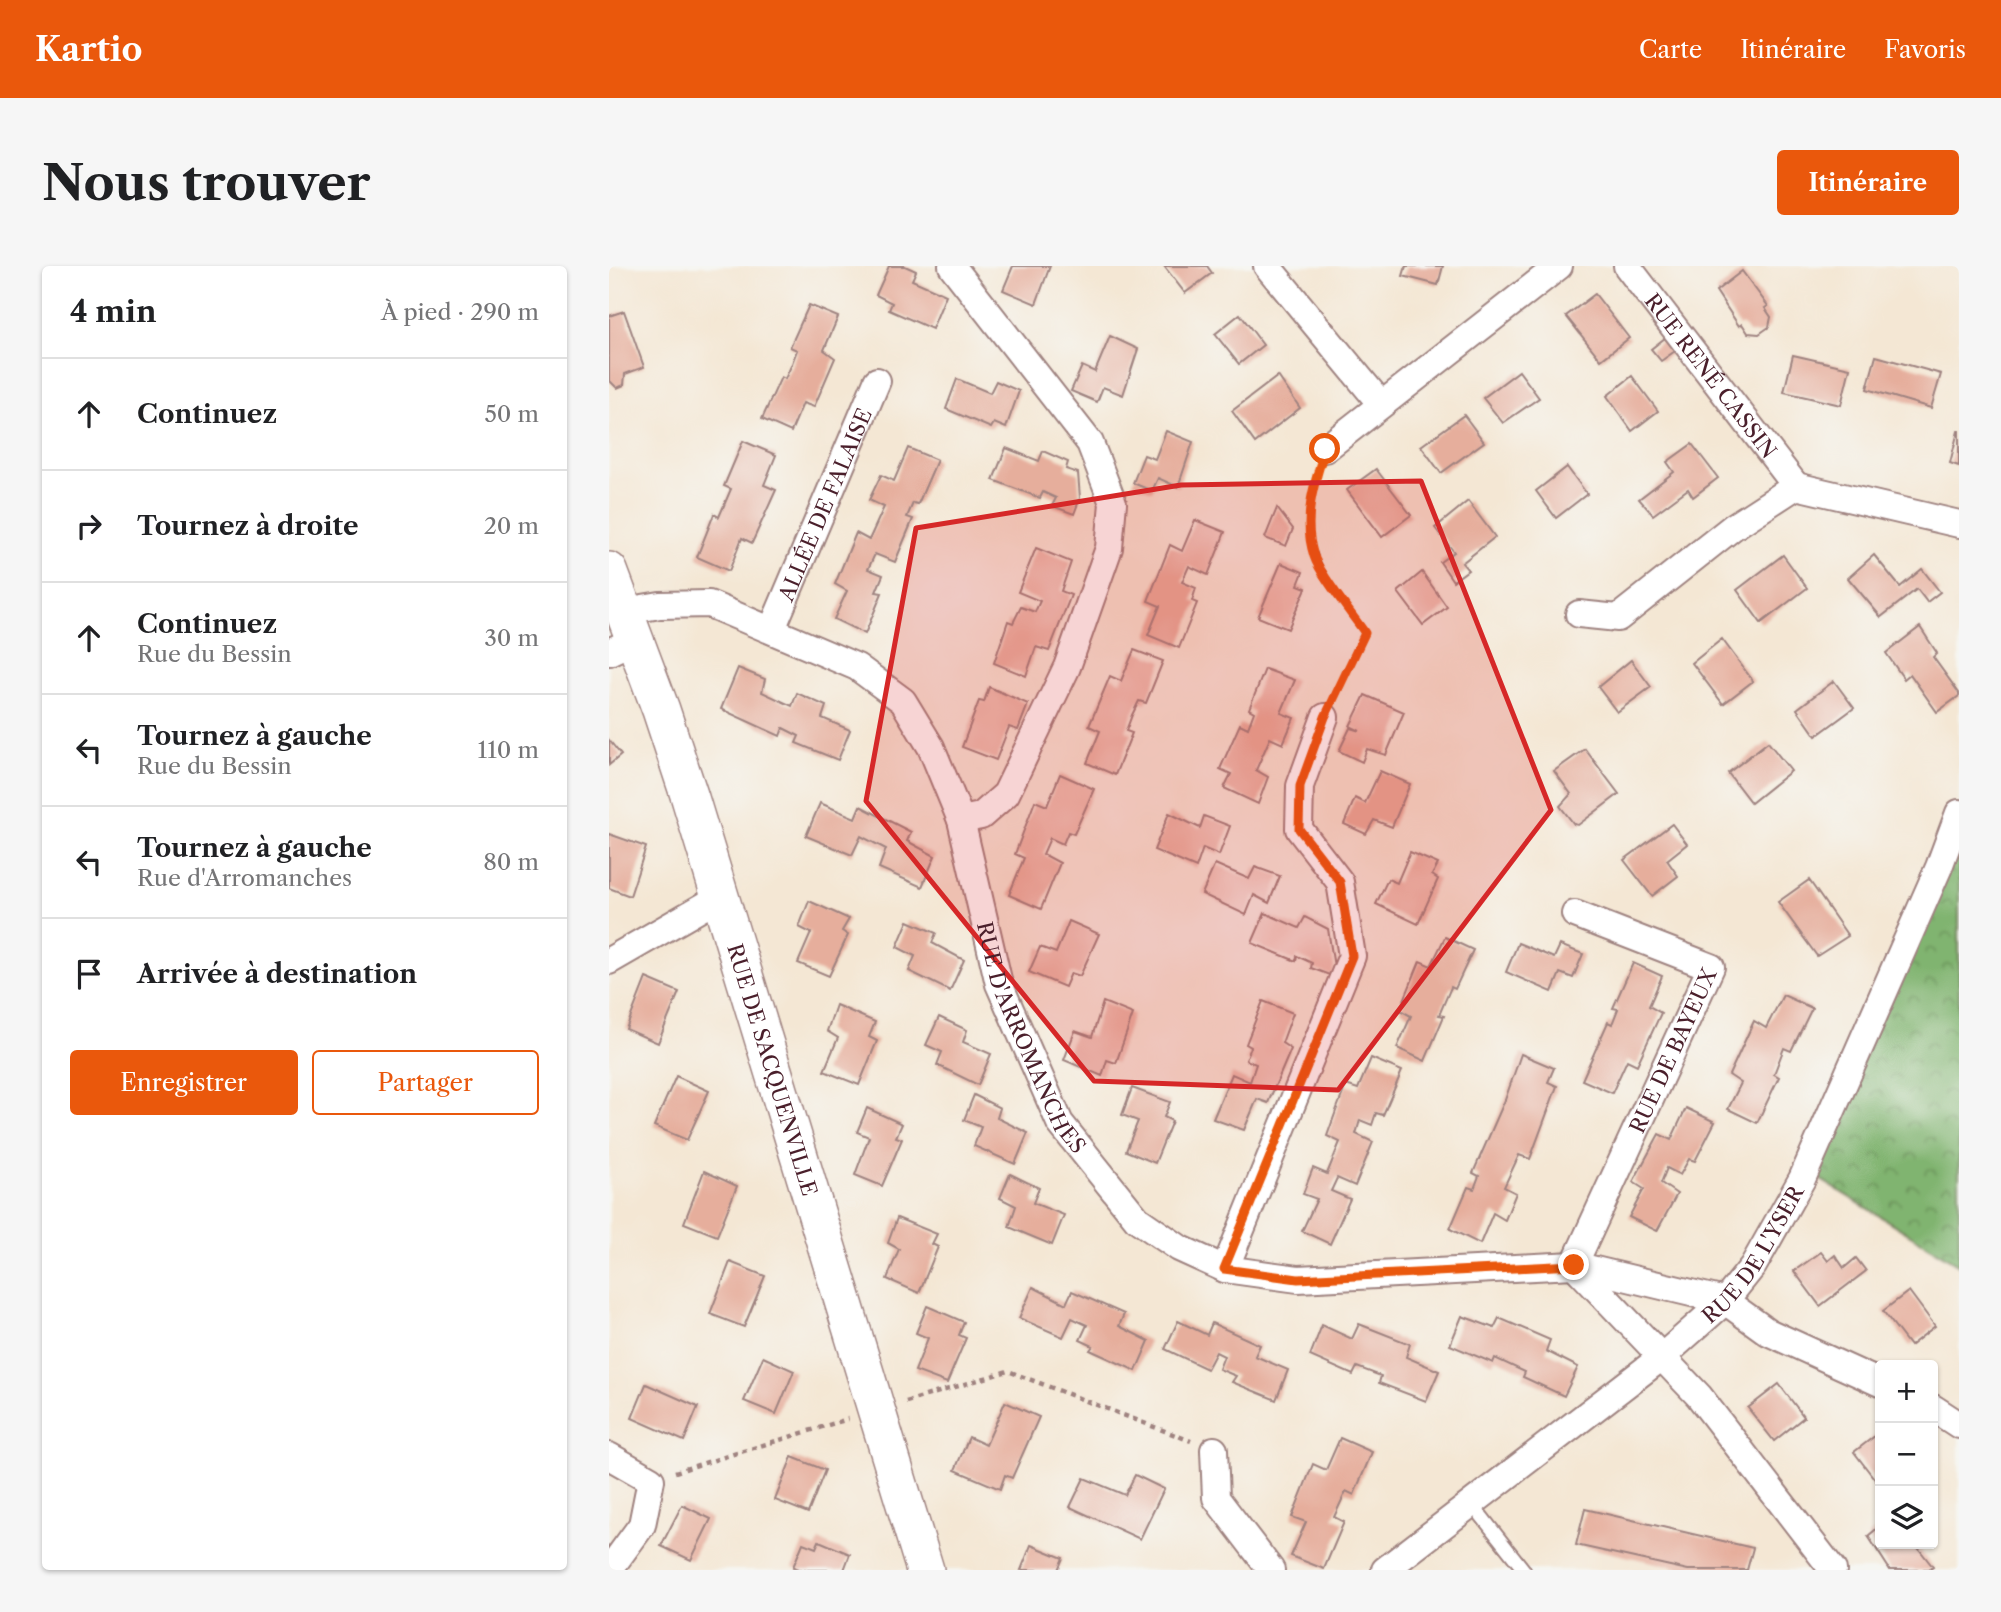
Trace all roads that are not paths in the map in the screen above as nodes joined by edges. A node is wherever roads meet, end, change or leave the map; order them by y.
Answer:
1 (953, 266) edge
2 (1267, 266) edge
3 (1559, 266) edge
4 (1627, 266) edge
5 (877, 381) dead end
6 (1381, 404) junction
7 (1325, 449) road end
8 (1796, 486) junction
9 (1959, 524) edge
10 (609, 571) edge
11 (1579, 614) dead end
12 (772, 629) junction
13 (623, 634) edge
14 (1325, 717) road end
15 (1959, 813) edge
16 (961, 820) junction
17 (720, 897) junction
18 (1575, 914) dead end
19 (609, 961) edge
20 (1574, 1265) junction
21 (1224, 1269) junction
22 (1725, 1301) junction
23 (1663, 1356) junction
24 (1875, 1381) edge
25 (1938, 1411) edge
26 (1959, 1425) edge
27 (1214, 1450) road end
28 (609, 1456) edge
29 (1472, 1504) junction
30 (609, 1570) edge
31 (925, 1570) edge
32 (1271, 1570) edge
33 (1385, 1570) edge
34 (1524, 1570) edge
35 (1833, 1570) edge

1 - 16 street
2 - 6 street
3 - 6 street
4 - 8 street, RUE RENÉ CASSIN
5 - 12 street, ALLÉE DE FALAISE
6 - 7 street
8 - 9 street
8 - 11 street
10 - 13 street, RUE DE SACQUENVILLE
12 - 13 street, RUE D'ARROMANCHES
12 - 16 street, RUE D'ARROMANCHES
13 - 17 street, RUE DE SACQUENVILLE
14 - 21 street
15 - 22 street, RUE DE L'YSER
16 - 21 street, RUE D'ARROMANCHES
17 - 19 street
17 - 31 street, RUE DE SACQUENVILLE
18 - 20 street, RUE DE BAYEUX
20 - 21 street, RUE D'ARROMANCHES
20 - 22 street, RUE D'ARROMANCHES
20 - 23 street
22 - 23 street, RUE DE L'YSER
22 - 24 street
23 - 29 street, RUE DE L'YSER
23 - 35 street
25 - 26 street
27 - 32 street
28 - 30 street
29 - 33 street, RUE DE L'YSER
29 - 34 lane

